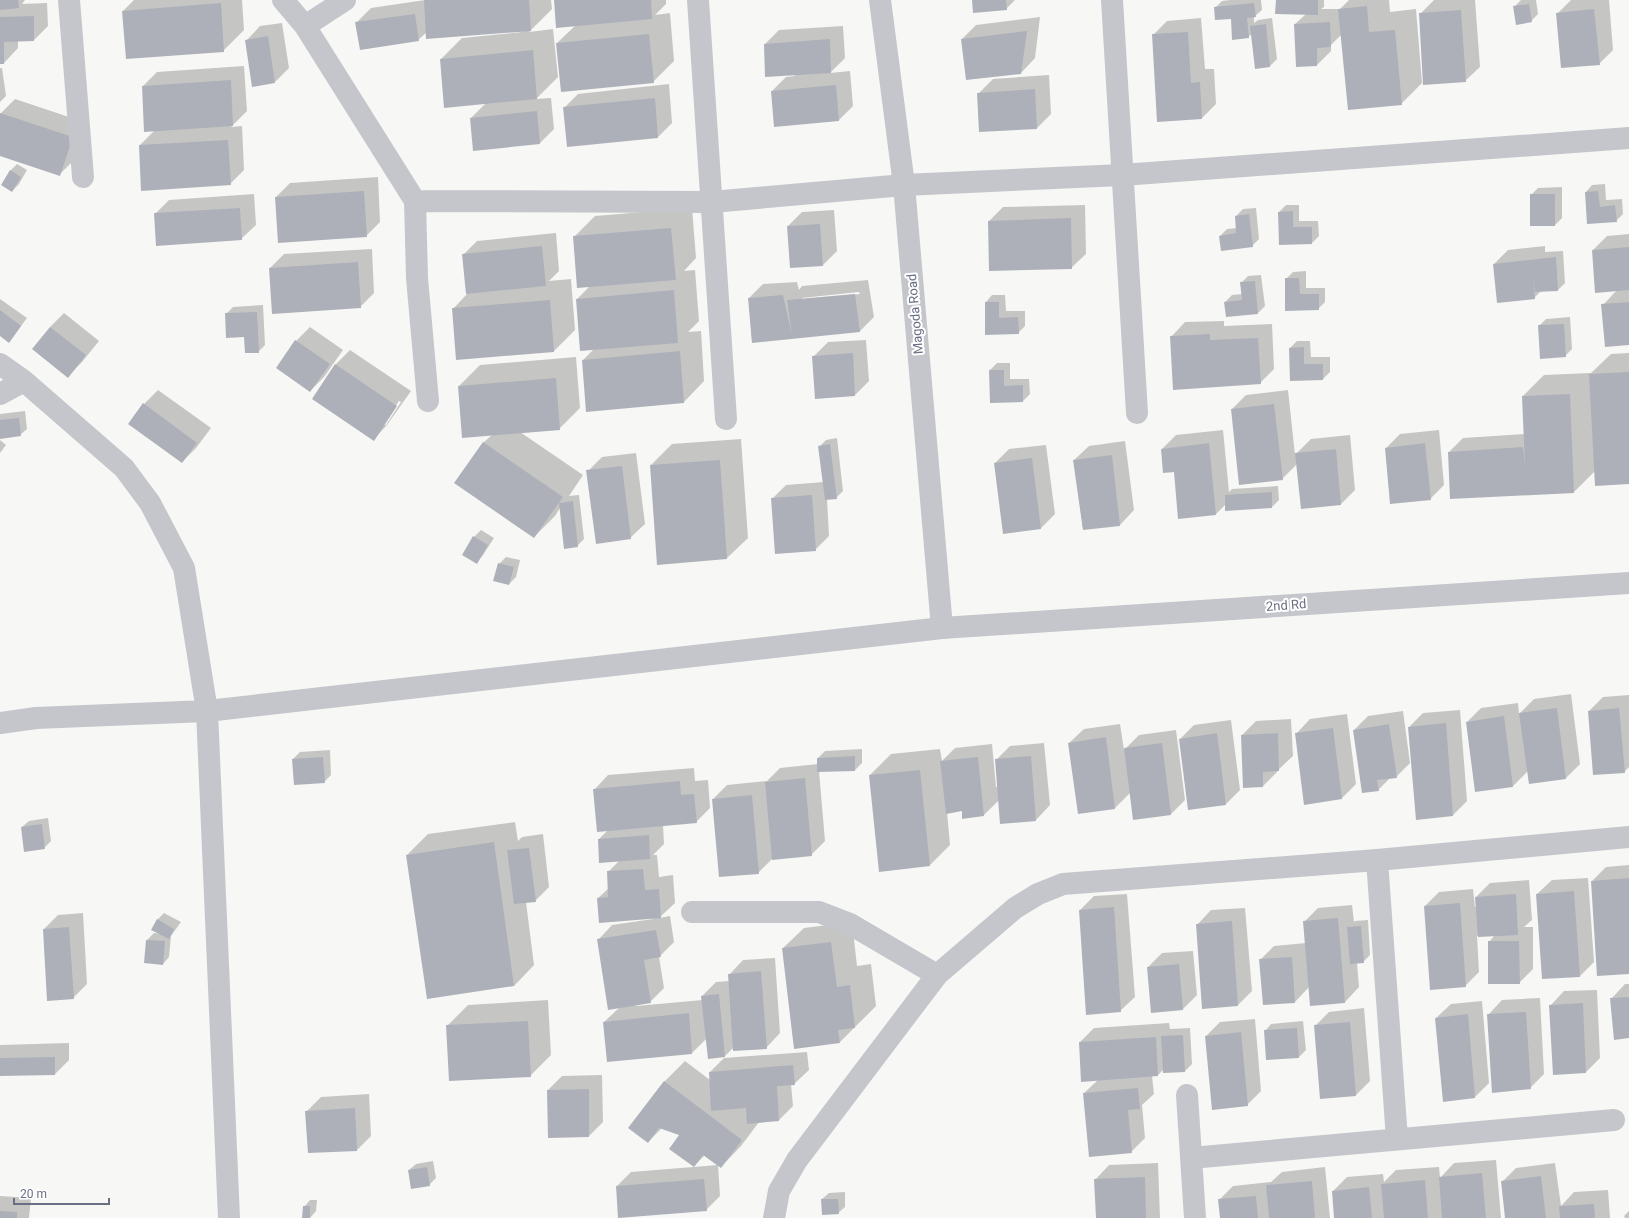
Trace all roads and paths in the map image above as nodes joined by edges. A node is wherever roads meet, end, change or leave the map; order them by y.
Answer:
1 (70, 0) edge
2 (283, 0) edge
3 (345, 0) edge
4 (698, 0) edge
5 (880, 0) edge
6 (1112, 0) edge
7 (304, 26) junction
8 (1629, 138) edge
9 (1122, 175) junction
10 (83, 177) dead end
11 (904, 185) junction
12 (415, 201) junction
13 (712, 202) junction
14 (0, 364) edge
15 (24, 381) junction
16 (0, 394) edge
17 (428, 401) dead end
18 (1137, 413) dead end
19 (726, 419) dead end
20 (1629, 583) edge
21 (942, 628) junction
22 (207, 711) junction
23 (0, 723) edge
24 (1629, 836) edge
25 (1377, 860) junction
26 (692, 912) dead end
27 (937, 975) junction
28 (1187, 1095) dead end
29 (1614, 1120) dead end
30 (1397, 1139) junction
31 (1191, 1158) junction
32 (229, 1218) edge
33 (774, 1218) edge
34 (1194, 1218) edge

1 - 10 street
2 - 7 street
3 - 7 street
4 - 13 street
5 - 11 street, Magoda Road
6 - 9 street
7 - 12 street
8 - 9 street
9 - 11 street
9 - 18 street
11 - 13 street
11 - 21 street, Magoda Road
12 - 13 street
12 - 17 street
13 - 19 street
14 - 15 street
15 - 16 street
15 - 22 street
20 - 21 street, 2nd Rd
21 - 22 street, 2nd Rd
22 - 23 street, 2nd Rd
22 - 32 street
24 - 25 street
25 - 27 street
25 - 30 street
26 - 27 street
27 - 33 street
28 - 31 street
29 - 30 street
30 - 31 street
31 - 34 street

